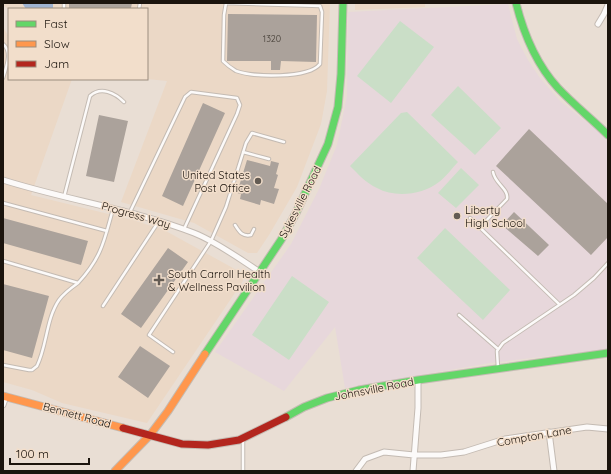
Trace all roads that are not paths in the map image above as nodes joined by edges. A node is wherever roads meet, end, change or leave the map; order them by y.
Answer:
1 (226, 3) edge
2 (343, 3) edge
3 (516, 3) edge
4 (608, 5) edge
5 (598, 24) dead end
6 (8, 59) edge
7 (3, 78) edge
8 (124, 102) dead end
9 (608, 135) edge
10 (284, 142) dead end
11 (243, 152) junction
12 (269, 159) dead end
13 (493, 172) dead end
14 (3, 180) edge
15 (64, 196) junction
16 (3, 203) edge
17 (113, 208) junction
18 (130, 212) junction
19 (470, 218) dead end
20 (159, 221) junction
21 (235, 225) dead end
22 (480, 227) junction
23 (183, 229) junction
24 (254, 229) dead end
25 (107, 231) junction
26 (211, 241) junction
27 (3, 261) edge
28 (608, 262) edge
29 (260, 272) junction
30 (78, 283) junction
31 (559, 304) junction
32 (102, 306) dead end
33 (459, 315) dead end
34 (498, 349) junction
35 (173, 352) dead end
36 (608, 353) edge
37 (3, 365) edge
38 (498, 369) junction
39 (418, 380) junction
40 (4, 396) edge
41 (3, 405) edge
42 (608, 429) edge
43 (548, 432) junction
44 (150, 435) junction
45 (243, 439) junction
46 (414, 455) junction
47 (115, 471) edge
48 (243, 471) edge
49 (356, 471) edge
50 (413, 471) edge
51 (554, 471) edge

1 - 1 lane
2 - 29 street, Sykesville Road
3 - 9 street
4 - 5 street
6 - 7 lane
8 - 15 lane
10 - 11 lane
11 - 12 lane
11 - 26 lane
13 - 22 lane
14 - 15 street, Progress Way
15 - 17 street, Progress Way
16 - 25 lane
17 - 18 street, Progress Way
17 - 25 lane
18 - 20 street, Progress Way
18 - 23 lane
19 - 22 lane
20 - 23 street, Progress Way
20 - 32 lane
21 - 24 lane
22 - 31 lane
23 - 26 street, Progress Way
25 - 30 lane
26 - 29 street, Progress Way
26 - 35 lane
27 - 30 lane
28 - 31 lane
29 - 44 street, Sykesville Road
30 - 37 lane
31 - 34 lane
33 - 34 lane
34 - 38 lane
36 - 38 street, Johnsville Road
38 - 39 street, Johnsville Road
39 - 45 street, Johnsville Road
39 - 46 street
40 - 41 street
40 - 44 street, Bennett Road
42 - 43 street, Compton Lane
43 - 46 street, Compton Lane
43 - 51 street
44 - 45 street, Johnsville Road
44 - 47 street, Sykesville Road
45 - 48 lane
46 - 49 street, Compton Lane
46 - 50 street

